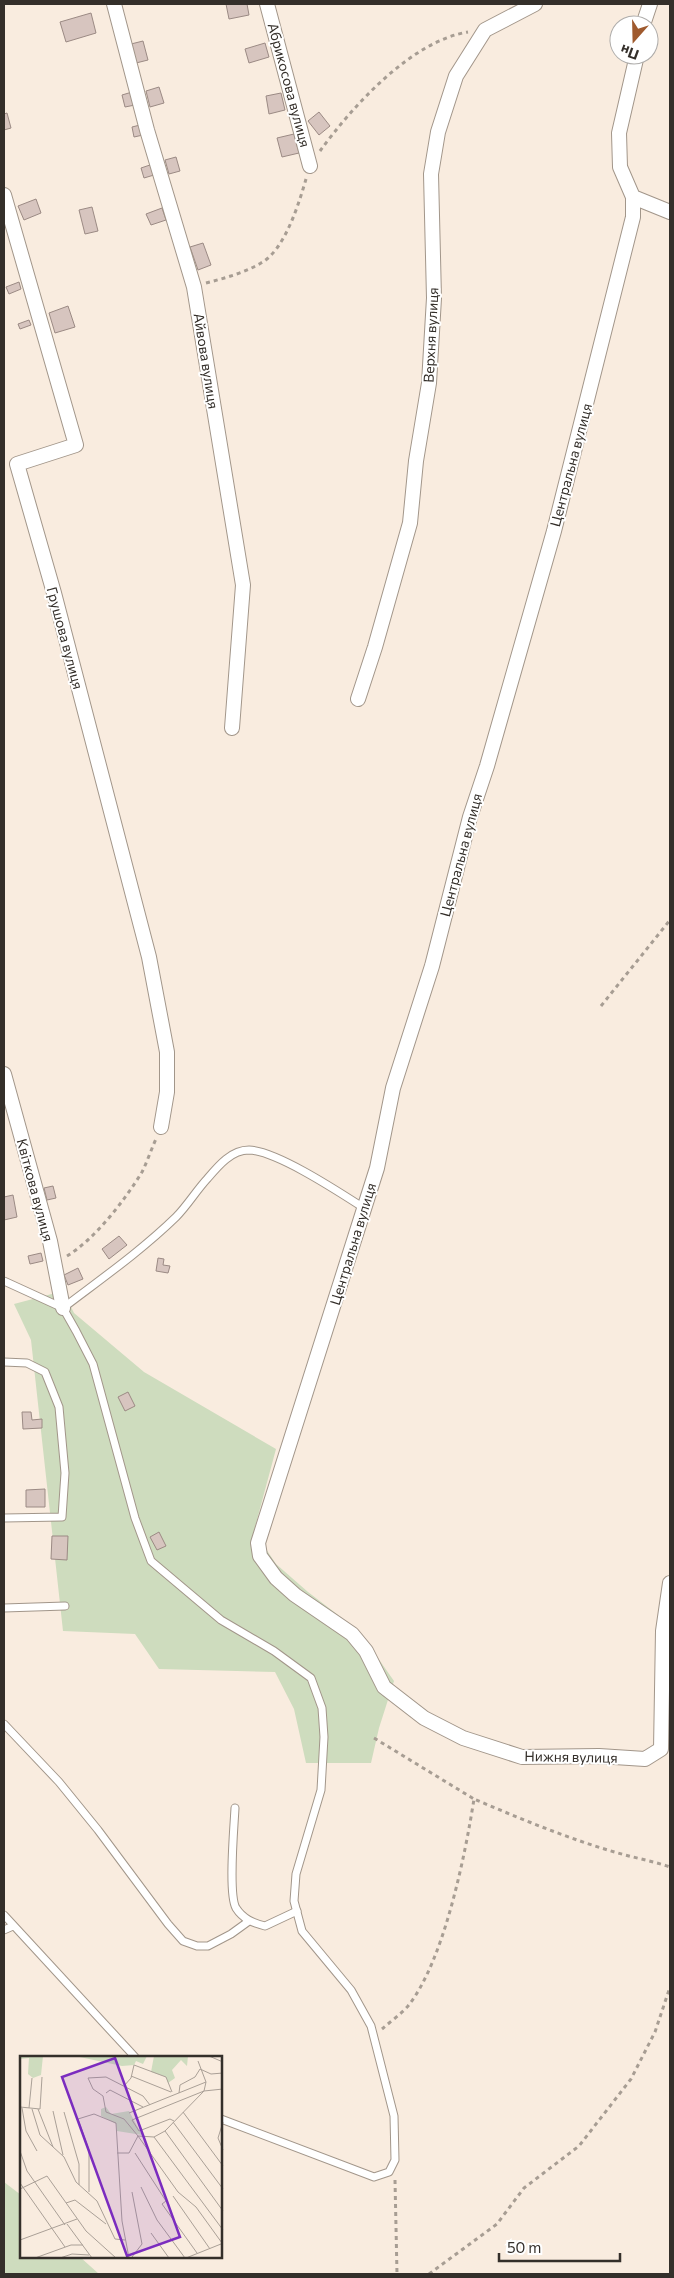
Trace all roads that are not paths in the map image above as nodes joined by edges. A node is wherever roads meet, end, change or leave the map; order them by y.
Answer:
1 (114, 4) edge
2 (268, 4) edge
3 (535, 4) edge
4 (635, 65) edge
5 (310, 166) road end
6 (4, 195) edge
7 (633, 197) junction
8 (670, 212) edge
9 (358, 699) dead end
10 (232, 728) dead end
11 (4, 1074) edge
12 (161, 1127) road end
13 (364, 1208) junction
14 (4, 1281) edge
15 (63, 1308) junction
16 (4, 1362) edge
17 (270, 1507) joint
18 (4, 1518) edge
19 (670, 1583) edge
20 (65, 1606) dead end
21 (4, 1608) edge
22 (4, 1724) edge
23 (235, 1808) dead end
24 (297, 1911) junction
25 (4, 1915) edge
26 (249, 1921) junction
27 (14, 1926) junction
28 (4, 1930) edge
29 (134, 2056) edge
30 (222, 2119) edge

1 - 10 street, Айвова вулиця
2 - 5 street, Абрикосова вулиця
3 - 9 street, Верхня вулиця
4 - 7 street
6 - 12 street, Грушова вулиця
7 - 8 street
7 - 13 street, Центральна вулиця
11 - 15 street, Квіткова вулиця
13 - 15 lane
13 - 17 street, Центральна вулиця
14 - 15 lane
15 - 24 lane
16 - 18 lane
17 - 19 street, Нижня вулиця
20 - 21 lane
22 - 26 lane
23 - 26 lane
24 - 26 lane
24 - 30 lane
25 - 27 lane
27 - 28 lane
27 - 29 lane

